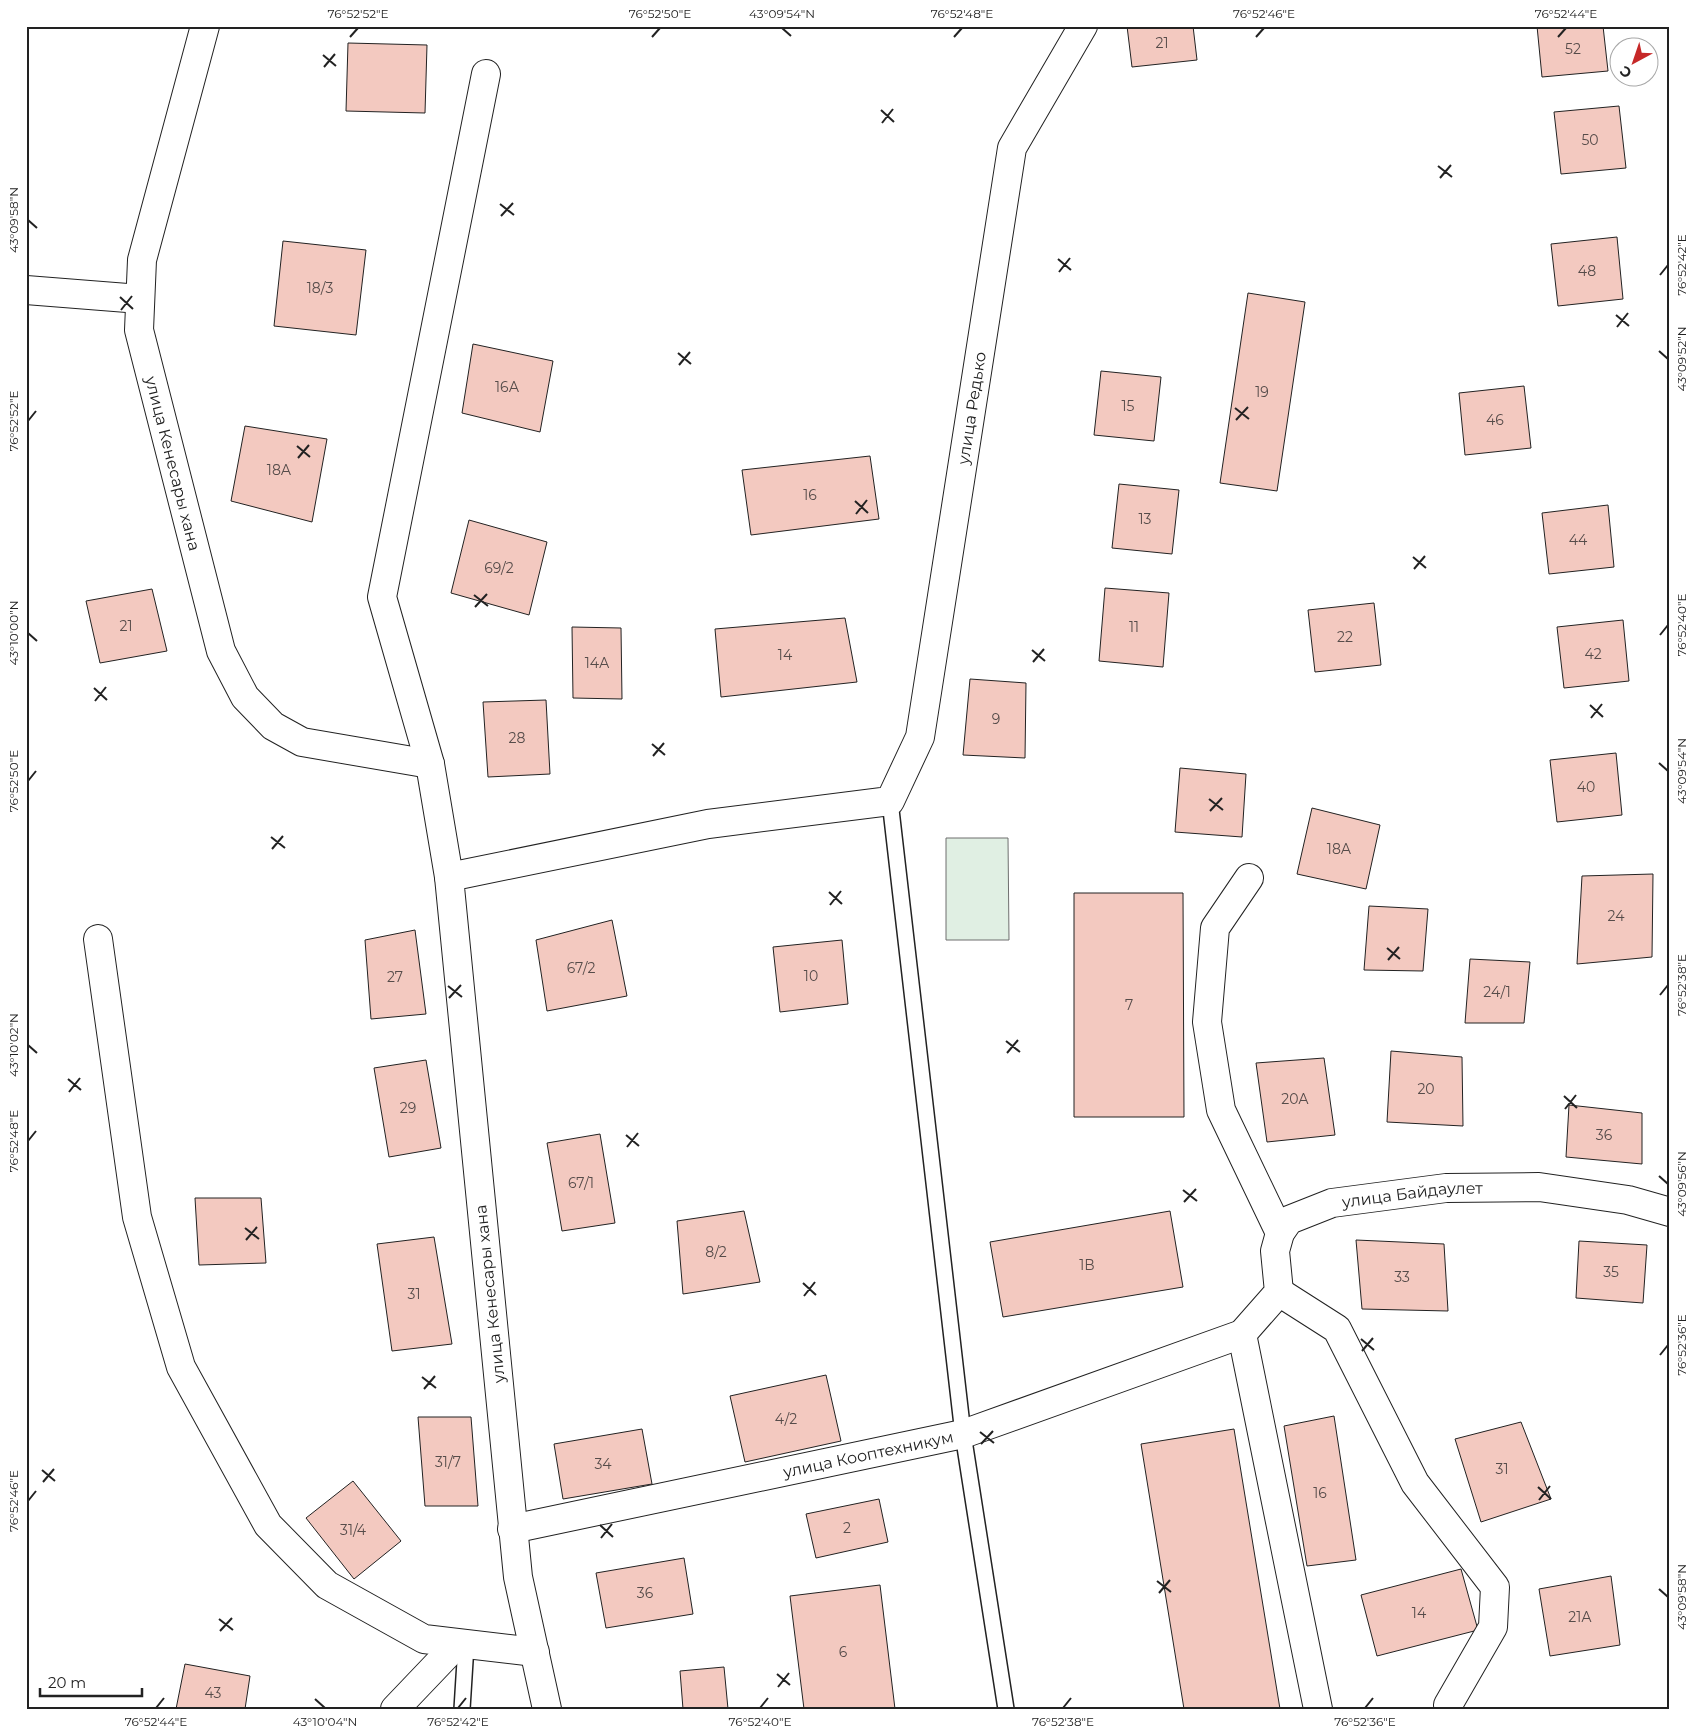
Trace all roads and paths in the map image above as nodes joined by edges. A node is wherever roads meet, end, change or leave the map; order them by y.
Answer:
1 (206, 26) edge
2 (1083, 26) edge
3 (486, 74) dead end
4 (26, 290) edge
5 (140, 299) junction
6 (430, 764) junction
7 (890, 802) junction
8 (449, 877) junction
9 (1248, 878) dead end
10 (98, 939) dead end
11 (1670, 1212) edge
12 (1280, 1233) junction
13 (1279, 1292) junction
14 (1242, 1334) junction
15 (963, 1434) junction
16 (512, 1528) junction
17 (462, 1644) junction
18 (535, 1652) junction
19 (395, 1709) edge
20 (462, 1709) edge
21 (546, 1709) edge
22 (1006, 1709) edge
23 (1318, 1709) edge
24 (1449, 1709) edge

1 - 5 street, улица Кенесары хана
2 - 7 street, улица Редько
3 - 6 street, улица Кенесары хана
4 - 5 street
5 - 6 street, улица Кенесары хана
6 - 8 street, улица Кенесары хана
7 - 8 street
7 - 15 lane
8 - 16 street, улица Кенесары хана
9 - 12 street
10 - 17 street
11 - 12 street, улица Байдаулет
12 - 13 street
13 - 14 street
13 - 24 street
14 - 15 street, улица Кооптехникум
14 - 23 street
15 - 16 street, улица Кооптехникум
15 - 22 lane
16 - 18 street, улица Кенесары хана
17 - 18 street
17 - 19 street
17 - 20 lane
18 - 21 street, улица Кенесары хана

